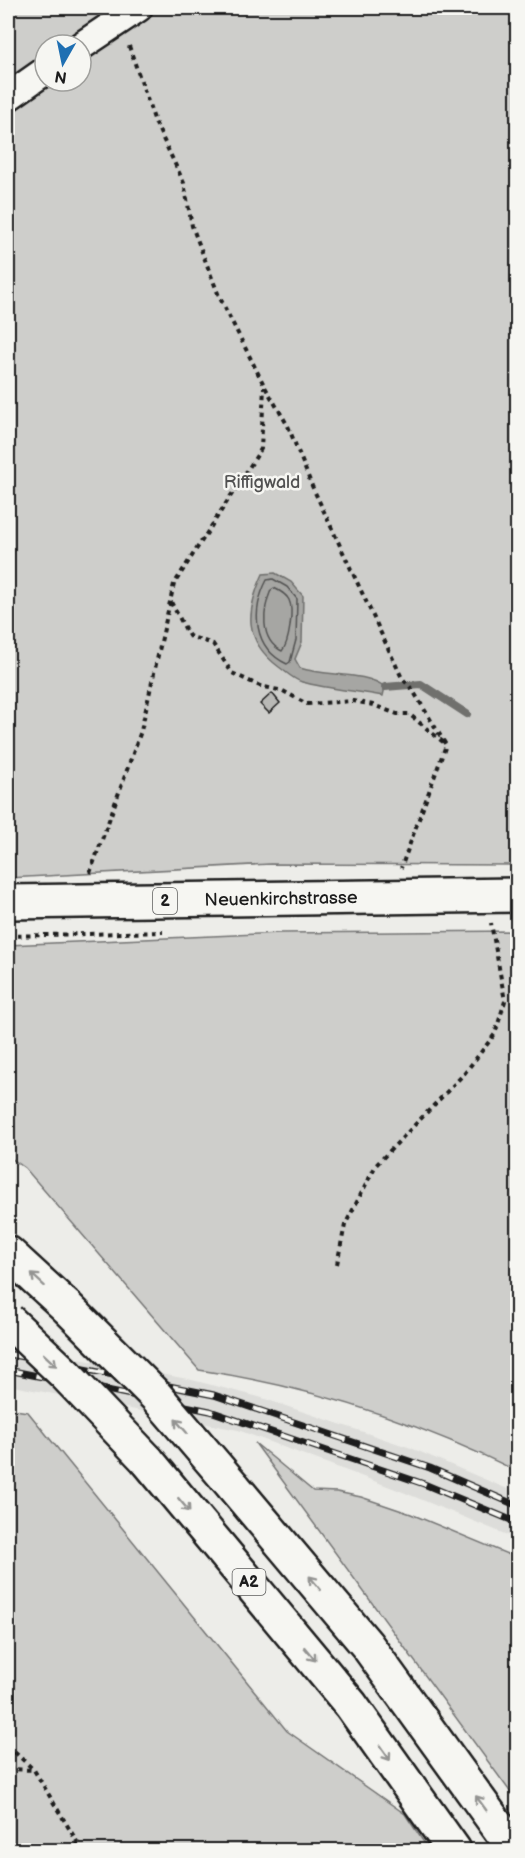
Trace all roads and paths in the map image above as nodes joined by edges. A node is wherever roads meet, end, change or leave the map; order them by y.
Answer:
1 (129, 14) edge
2 (93, 38) edge
3 (33, 79) edge
4 (8, 97) edge
5 (265, 387) junction
6 (171, 601) junction
7 (446, 745) junction
8 (503, 896) edge
9 (390, 898) junction
10 (8, 902) edge
11 (78, 902) junction
12 (65, 934) dead end
13 (8, 1253) edge
14 (337, 1264) dead end
15 (8, 1320) edge
16 (8, 1746) edge
17 (8, 1769) edge
18 (34, 1770) junction
19 (82, 1851) edge
20 (454, 1851) edge
21 (515, 1851) edge

1 - 2 street
1 - 5 path
3 - 4 street
5 - 6 path
5 - 7 path
6 - 7 path
6 - 11 path
7 - 9 path
8 - 9 main road, Neuenkirchstrasse / 2
8 - 14 path
9 - 11 main road, Neuenkirchstrasse / 2
10 - 11 main road, Neuenkirchstrasse / 2
11 - 12 path
21 -> 13 main road, bridge
15 -> 20 main road, A2, bridge
16 - 18 path
17 - 18 path
18 - 19 path

